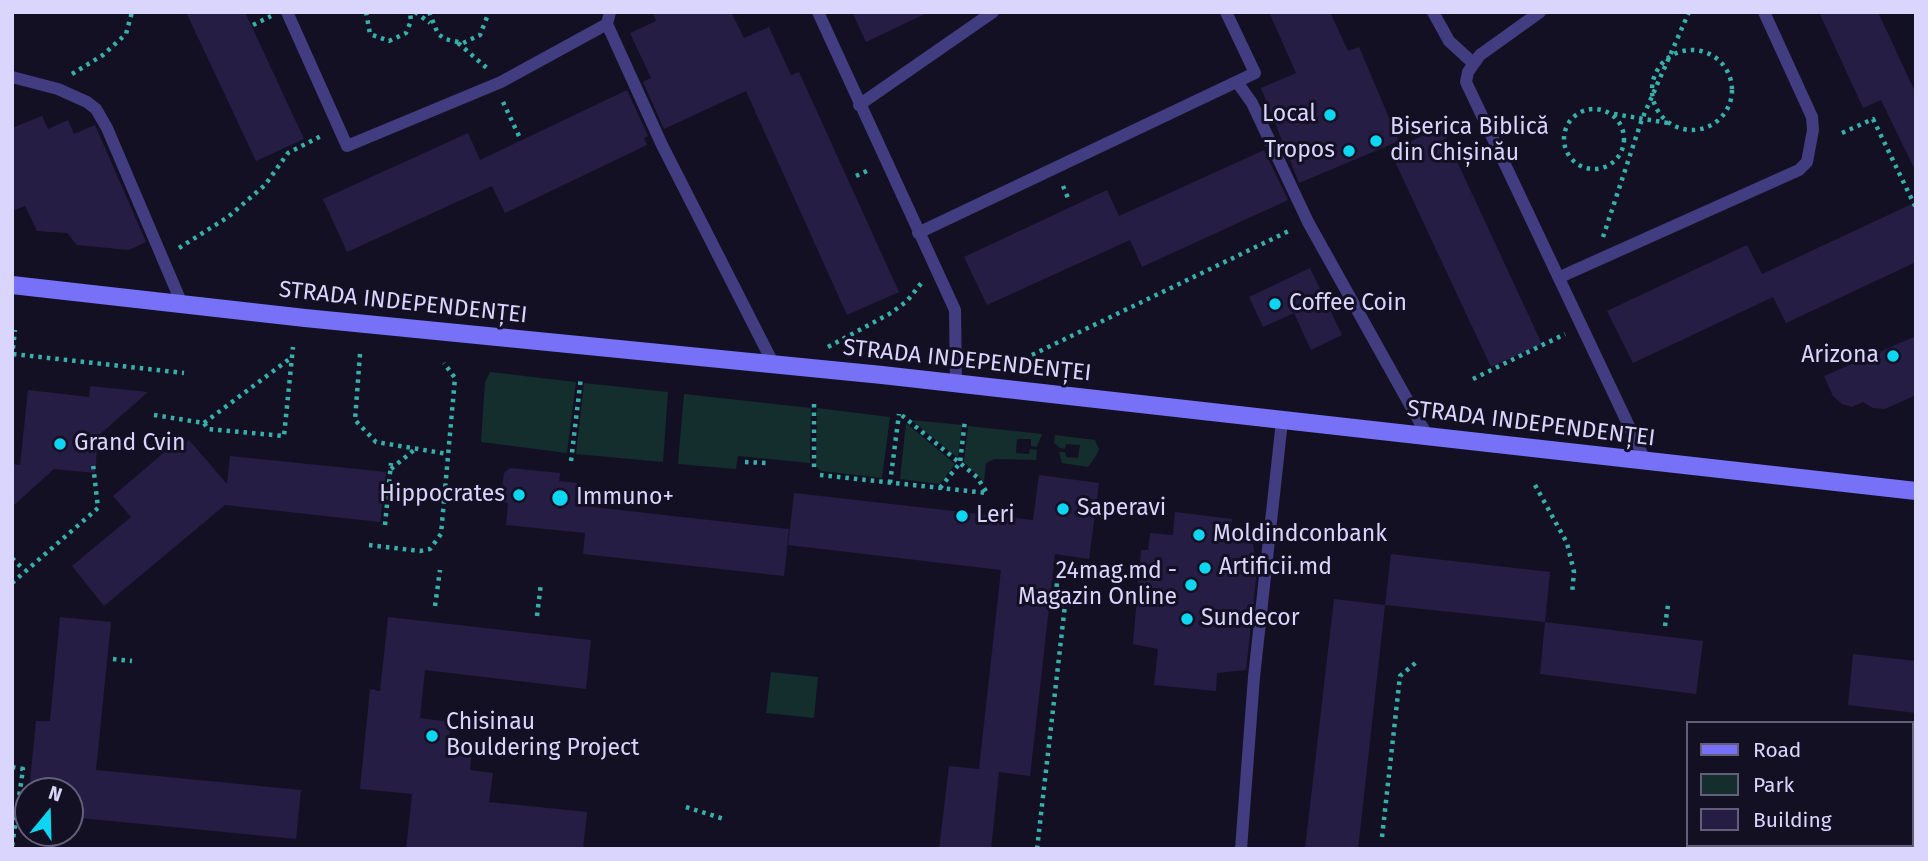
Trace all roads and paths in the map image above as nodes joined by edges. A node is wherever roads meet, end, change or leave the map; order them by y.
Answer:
1 (132, 12) edge
2 (287, 12) edge
3 (366, 12) edge
4 (412, 12) edge
5 (429, 12) edge
6 (489, 12) edge
7 (818, 12) edge
8 (993, 12) edge
9 (1226, 12) edge
10 (1433, 12) edge
11 (1540, 12) edge
12 (1689, 12) edge
13 (1764, 12) edge
14 (608, 18) edge
15 (431, 23) junction
16 (457, 43) junction
17 (1673, 54) junction
18 (1473, 63) junction
19 (12, 77) edge
20 (1237, 82) junction
21 (497, 83) junction
22 (52, 87) junction
23 (1652, 93) junction
24 (859, 105) junction
25 (1610, 113) junction
26 (1642, 119) junction
27 (1671, 124) junction
28 (338, 127) junction
29 (1842, 134) dead end
30 (519, 136) dead end
31 (1916, 208) edge
32 (1308, 222) junction
33 (918, 233) junction
34 (162, 255) junction
35 (1595, 261) junction
36 (934, 266) junction
37 (1559, 277) junction
38 (12, 285) edge
39 (182, 304) junction
40 (15, 330) dead end
41 (1566, 334) dead end
42 (293, 347) dead end
43 (827, 348) dead end
44 (360, 354) dead end
45 (12, 355) edge
46 (292, 357) junction
47 (443, 363) dead end
48 (774, 365) junction
49 (1005, 368) dead end
50 (184, 373) dead end
51 (581, 377) dead end
52 (1474, 379) dead end
53 (956, 383) junction
54 (814, 404) dead end
55 (154, 415) dead end
56 (965, 420) dead end
57 (1282, 421) junction
58 (204, 423) junction
59 (1428, 437) junction
60 (414, 450) junction
61 (448, 454) junction
62 (571, 461) dead end
63 (746, 462) dead end
64 (1646, 462) junction
65 (767, 463) dead end
66 (960, 463) junction
67 (93, 464) dead end
68 (814, 467) dead end
69 (820, 475) dead end
70 (890, 483) junction
71 (1535, 485) dead end
72 (940, 488) junction
73 (1916, 491) edge
74 (385, 525) dead end
75 (369, 545) dead end
76 (12, 558) edge
77 (1100, 567) dead end
78 (24, 570) junction
79 (439, 570) dead end
80 (12, 583) edge
81 (541, 583) dead end
82 (1572, 594) dead end
83 (1668, 605) dead end
84 (435, 607) dead end
85 (537, 616) dead end
86 (1665, 626) dead end
87 (113, 659) dead end
88 (1419, 660) dead end
89 (132, 661) dead end
90 (12, 767) edge
91 (685, 807) dead end
92 (724, 819) dead end
93 (1382, 837) dead end
94 (12, 846) edge
95 (1037, 849) edge
96 (1241, 849) edge

1 - 22 path
2 - 28 lane
3 - 4 path
4 - 15 path
5 - 15 path
6 - 16 path
7 - 24 lane
8 - 24 lane
9 - 20 lane
10 - 18 lane
11 - 18 lane
12 - 17 path
13 - 35 lane
14 - 21 lane
14 - 48 lane
15 - 16 path
16 - 21 path
17 - 23 path
17 - 27 path
18 - 37 lane
19 - 22 lane
20 - 32 lane
20 - 33 lane
21 - 28 lane
21 - 30 path
22 - 34 lane
23 - 26 path
23 - 27 path
24 - 33 lane
25 - 25 path
25 - 26 path
26 - 27 path
26 - 35 path
28 - 34 path
29 - 31 path
32 - 49 path
32 - 59 lane
33 - 36 lane
34 - 39 lane
35 - 37 lane
36 - 43 path
36 - 53 lane
37 - 64 lane
38 - 39 main road, STRADA INDEPENDENȚEI
39 - 48 main road, STRADA INDEPENDENȚEI
40 - 45 path
41 - 52 path
42 - 46 path
44 - 60 path
45 - 50 path
46 - 58 path
46 - 58 path
47 - 61 path
48 - 53 main road, STRADA INDEPENDENȚEI
51 - 62 path
53 - 57 main road, STRADA INDEPENDENȚEI
54 - 68 path
55 - 58 path
56 - 66 path
57 - 59 main road, STRADA INDEPENDENȚEI
57 - 96 lane
59 - 64 main road, STRADA INDEPENDENȚEI
60 - 61 path
60 - 74 path
61 - 75 path
63 - 65 path
64 - 73 main road, STRADA INDEPENDENȚEI
66 - 70 path
66 - 72 path
66 - 72 path
67 - 78 path
69 - 70 path
70 - 72 path
71 - 82 path
76 - 78 path
77 - 95 path
78 - 80 path
79 - 84 path
81 - 85 path
83 - 86 path
87 - 89 path
88 - 93 path
90 - 94 path
91 - 92 path

